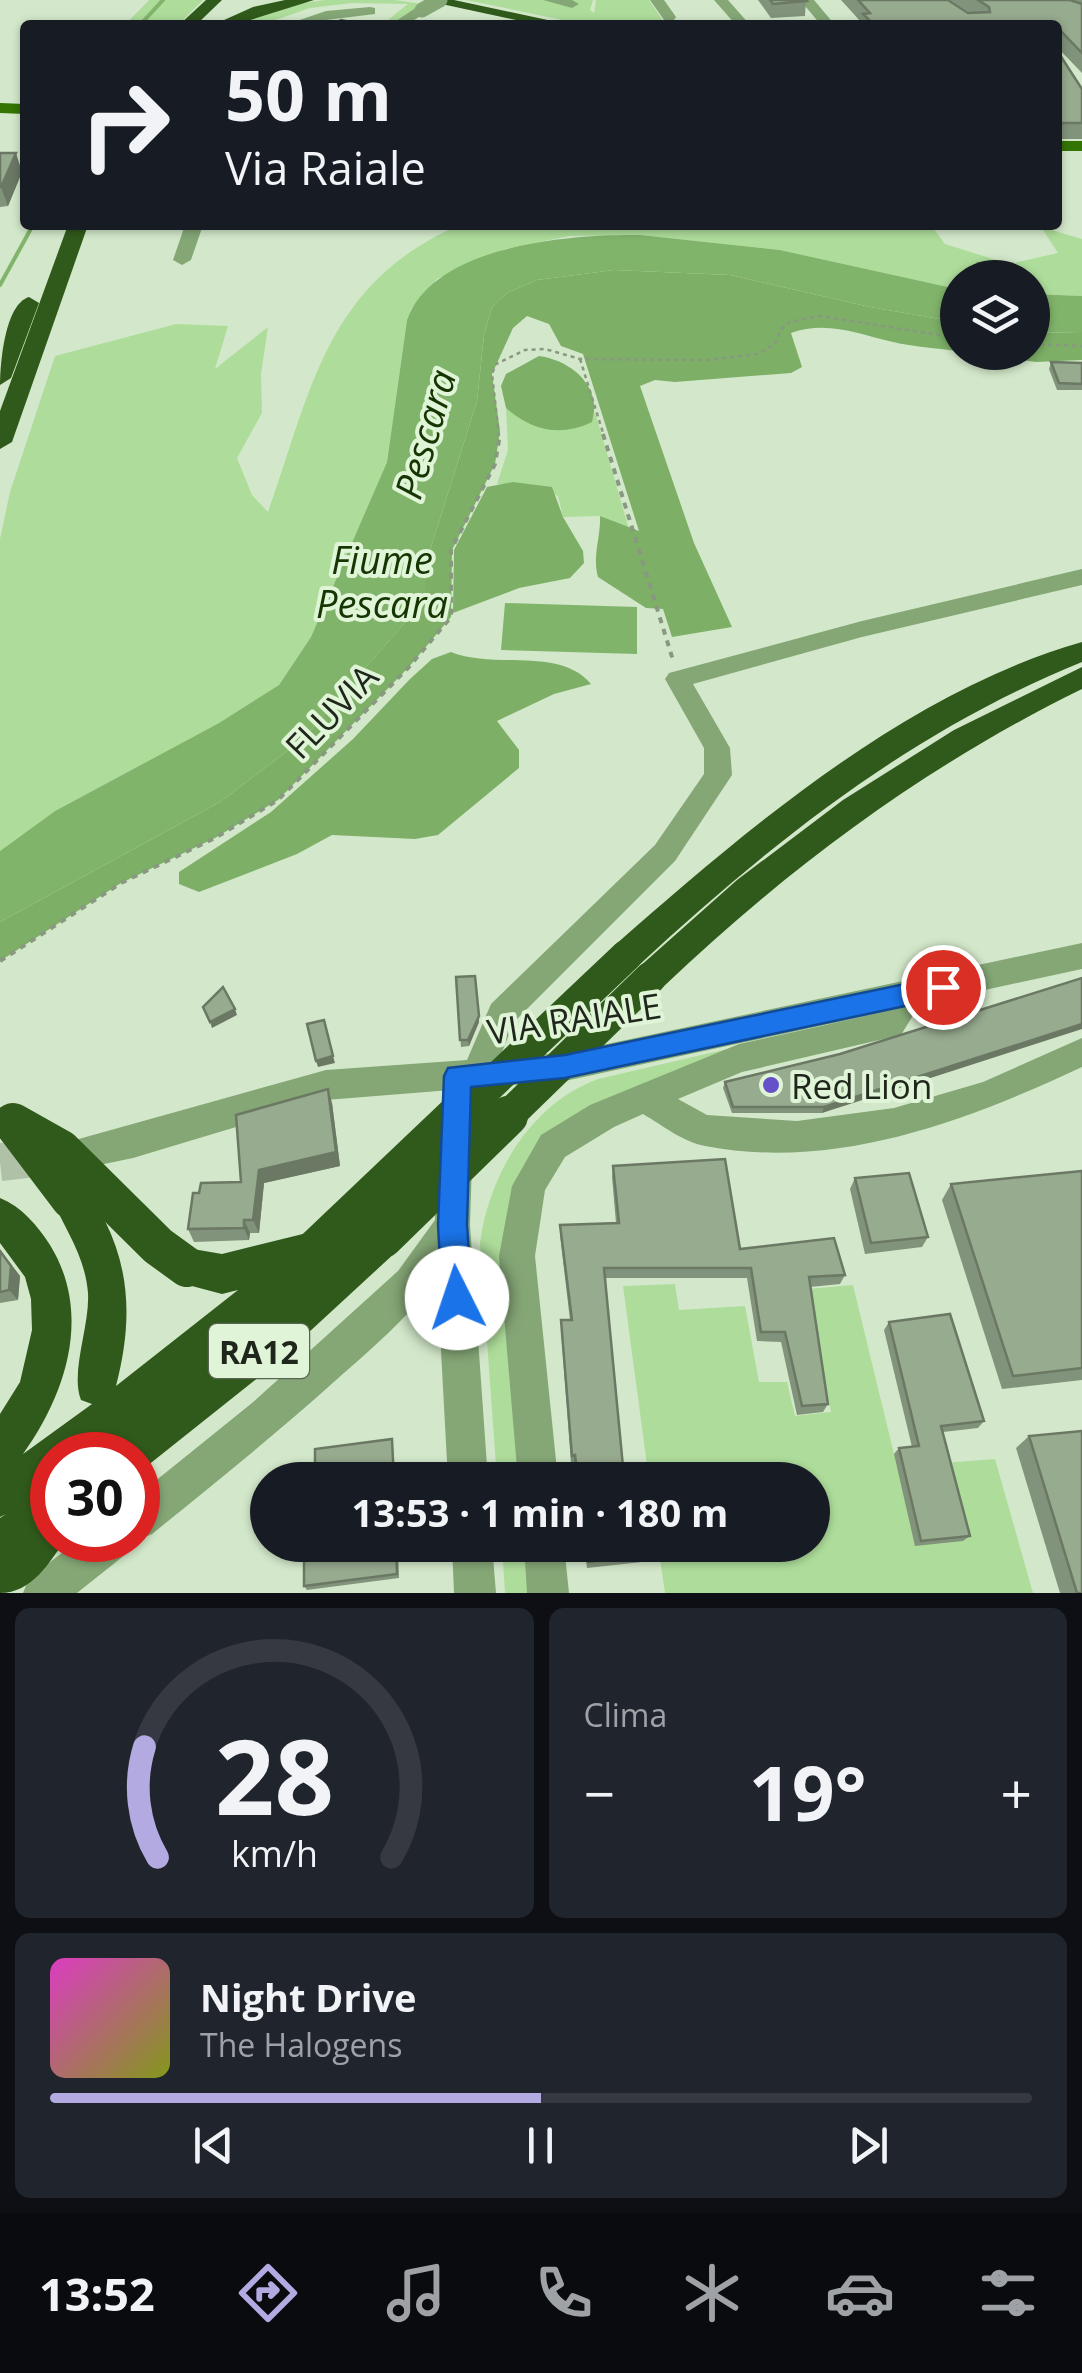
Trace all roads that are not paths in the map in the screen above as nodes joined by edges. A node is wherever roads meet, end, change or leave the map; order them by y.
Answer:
1 (215, 0) edge
2 (231, 0) edge
3 (306, 0) edge
4 (550, 0) edge
5 (657, 0) edge
6 (722, 0) edge
7 (738, 0) edge
8 (807, 0) edge
9 (445, 2) edge
10 (420, 3) edge
11 (572, 4) dead end
12 (370, 12) dead end
13 (669, 17) dead end
14 (193, 20) edge
15 (210, 20) edge
16 (233, 20) edge
17 (311, 20) edge
18 (401, 20) edge
19 (537, 20) edge
20 (739, 20) edge
21 (755, 20) edge
22 (824, 20) edge
23 (56, 230) edge
24 (76, 230) edge
25 (192, 230) edge
26 (182, 260) dead end
27 (0, 378) edge
28 (0, 442) edge
29 (1082, 578) edge
30 (1082, 651) edge
31 (1082, 677) edge
32 (766, 855) junction
33 (1082, 956) edge
34 (638, 967) junction
35 (908, 995) junction
36 (1082, 1052) edge
37 (467, 1076) junction
38 (648, 1100) junction
39 (7, 1115) edge
40 (80, 1153) tunnel mouth
41 (0, 1218) edge
42 (452, 1225) junction
43 (314, 1250) junction
44 (96, 1385) dead end
45 (90, 1432) edge
46 (156, 1432) edge
47 (0, 1449) edge
48 (467, 1462) edge
49 (536, 1462) edge
50 (30, 1474) edge
51 (0, 1494) edge
52 (160, 1502) edge
53 (30, 1524) edge
54 (0, 1544) edge
55 (30, 1552) edge
56 (84, 1562) edge
57 (473, 1562) edge
58 (545, 1562) edge
59 (0, 1575) edge
60 (44, 1593) edge
61 (475, 1593) edge
62 (548, 1593) edge

1 - 14 highway
2 - 15 highway
3 - 16 highway
4 - 11 street
5 - 13 street
6 - 20 street
7 - 21 street
8 - 22 street
9 - 10 highway
9 - 19 highway
10 - 18 street
12 - 17 street
23 - 27 highway
24 - 28 highway
25 - 26 street
29 - 37 street
30 - 32 highway
31 - 32 highway
32 - 34 highway
33 - 35 street, VIA RAIALE
34 - 43 highway, RA12, bridge
34 - 46 highway, RA12, bridge
35 - 37 street, VIA RAIALE
35 - 38 street
36 - 38 street
37 - 40 street, VIA RAIALE
37 - 42 street
38 - 49 street
39 - 43 highway, bridge
39 - 44 highway, bridge
41 - 47 highway
42 - 48 street
42 - 52 street
43 - 45 highway, RA12
50 - 51 highway, RA12
53 - 54 highway
55 - 59 highway
56 - 60 street
57 - 61 street
58 - 62 street

